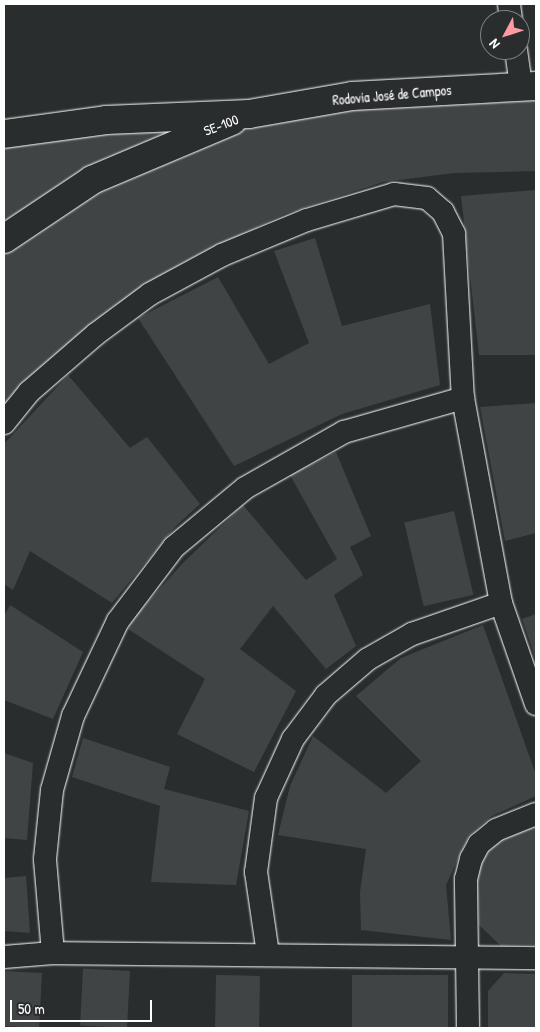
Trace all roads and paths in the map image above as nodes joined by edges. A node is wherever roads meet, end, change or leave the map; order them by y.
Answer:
1 (520, 60) edge
2 (529, 86) edge
3 (249, 114) junction
4 (4, 134) edge
5 (4, 240) edge
6 (463, 398) junction
7 (4, 423) edge
8 (502, 603) junction
9 (536, 704) edge
10 (536, 814) edge
11 (53, 953) junction
12 (268, 954) junction
13 (4, 957) edge
14 (468, 958) junction
15 (536, 958) edge
16 (468, 1028) edge

1 - 2 street
2 - 3 main road, Rodovia José de Campos / SE-100
3 - 4 main road, SE-100 / SE-100
3 - 5 main road, SE-100 / SE-100
6 - 7 street
6 - 8 street
6 - 11 street
8 - 9 street
8 - 12 street
10 - 14 street
11 - 12 street
11 - 13 street
12 - 14 street
14 - 15 street
14 - 16 street

